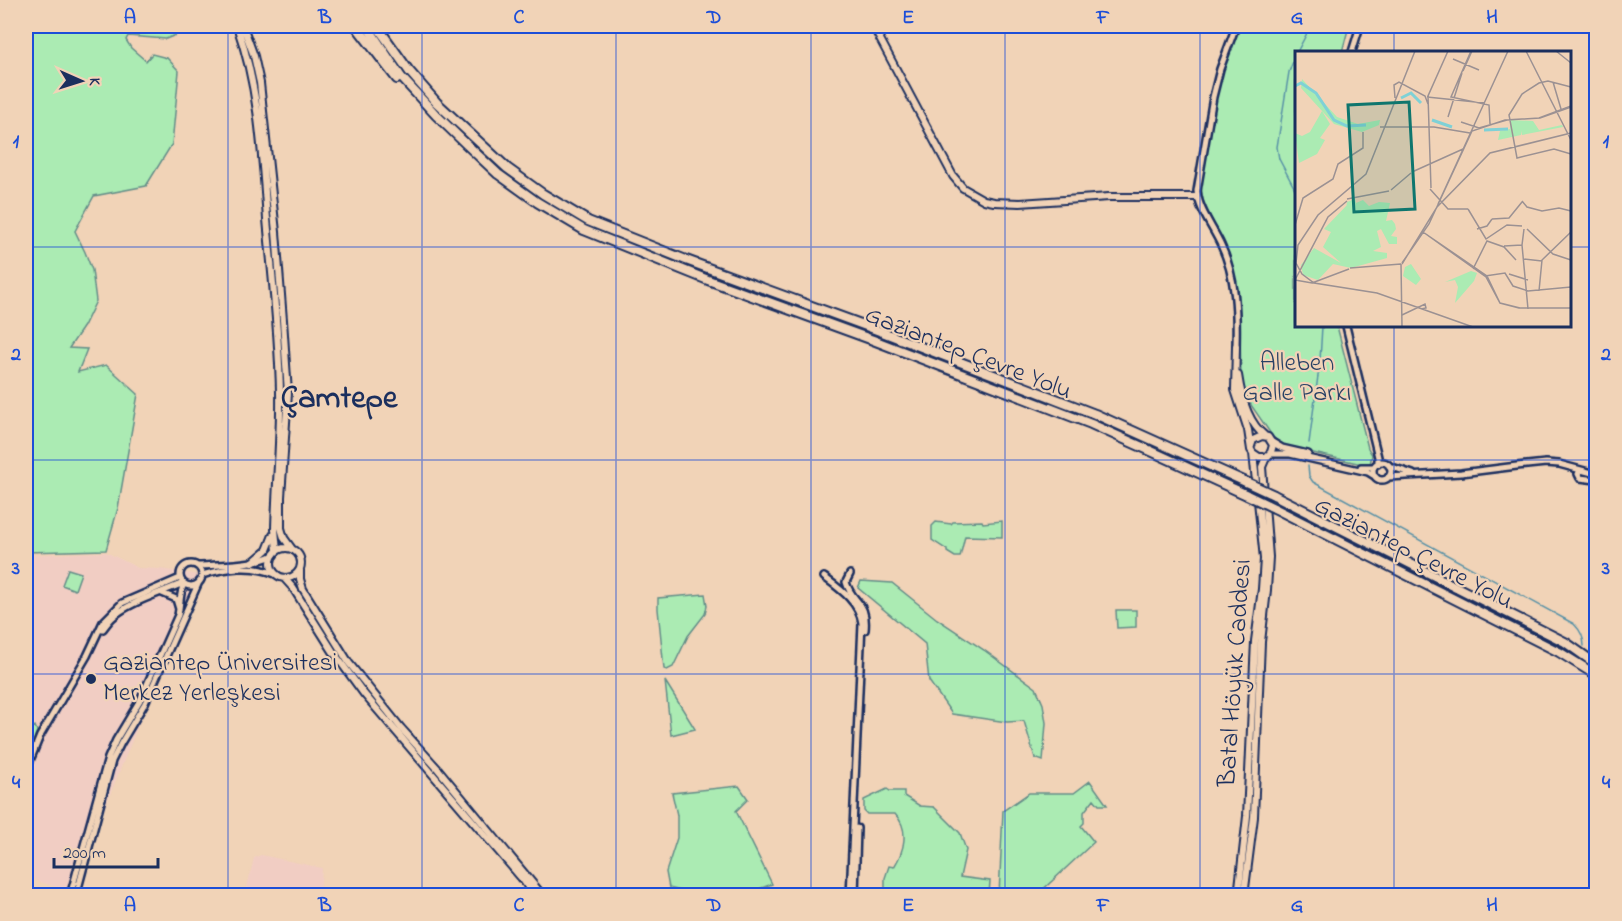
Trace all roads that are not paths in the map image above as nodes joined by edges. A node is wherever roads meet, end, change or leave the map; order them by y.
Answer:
1 (237, 26) edge
2 (243, 26) edge
3 (384, 26) edge
4 (873, 26) edge
5 (1236, 26) edge
6 (1360, 26) edge
7 (368, 29) edge
8 (1352, 51) edge
9 (402, 61) junction
10 (1197, 197) junction
11 (1346, 327) edge
12 (1236, 346) junction
13 (1265, 436) junction
14 (1272, 441) junction
15 (1252, 450) junction
16 (1270, 454) junction
17 (1378, 464) junction
18 (1389, 466) junction
19 (280, 468) junction
20 (1580, 470) junction
21 (1596, 474) edge
22 (1424, 476) junction
23 (1376, 477) junction
24 (1388, 477) junction
25 (1596, 480) edge
26 (275, 529) junction
27 (291, 549) junction
28 (275, 553) junction
29 (253, 562) junction
30 (197, 566) junction
31 (300, 570) junction
32 (275, 574) junction
33 (850, 574) dead end
34 (202, 575) junction
35 (824, 577) dead end
36 (284, 578) junction
37 (183, 581) junction
38 (199, 582) junction
39 (162, 593) junction
40 (194, 594) junction
41 (181, 595) junction
42 (179, 610) junction
43 (96, 638) junction
44 (1596, 663) edge
45 (1596, 675) edge
46 (27, 762) edge
47 (26, 771) edge
48 (70, 896) edge
49 (76, 896) edge
50 (534, 896) edge
51 (543, 896) edge
52 (586, 896) edge
53 (634, 896) edge
54 (853, 896) edge
55 (1238, 896) edge
56 (1244, 896) edge

1 - 19 main road
2 - 19 main road
3 - 9 highway
4 - 10 main road
5 - 10 street
6 - 8 street
7 - 9 highway, Gaziantep Çevre Yolu
7 - 45 highway, Gaziantep Çevre Yolu, bridge
9 - 44 highway, Gaziantep Çevre Yolu, bridge
10 - 12 street
11 - 17 street
12 - 13 main road
12 - 15 main road, Batal Höyük Caddesi
13 - 14 main road
13 - 15 main road
14 - 16 main road, Batal Höyük Caddesi
14 - 17 street
15 - 16 main road
15 - 55 main road, Batal Höyük Caddesi
16 - 23 street
16 - 56 main road, Batal Höyük Caddesi
17 - 18 street
17 - 23 street
18 - 22 street
18 - 24 street
19 - 26 main road
19 - 27 main road
20 - 21 street
20 - 22 street
20 - 25 street
22 - 24 street
23 - 24 street
26 - 28 main road
26 - 29 main road
27 - 28 main road
27 - 31 main road
28 - 29 street
28 - 32 main road
29 - 30 street
30 - 34 street
30 - 37 street
31 - 36 main road
31 - 51 main road
32 - 34 street
32 - 36 main road
33 - 54 street
34 - 38 street
35 - 54 street
36 - 50 main road
37 - 38 street
37 - 39 street
37 - 41 street
37 - 43 street
38 - 40 street
39 - 42 street
39 - 43 street
40 - 41 street
40 - 49 street
41 - 42 street
42 - 48 street
43 - 46 street
46 - 47 street
52 - 53 street

